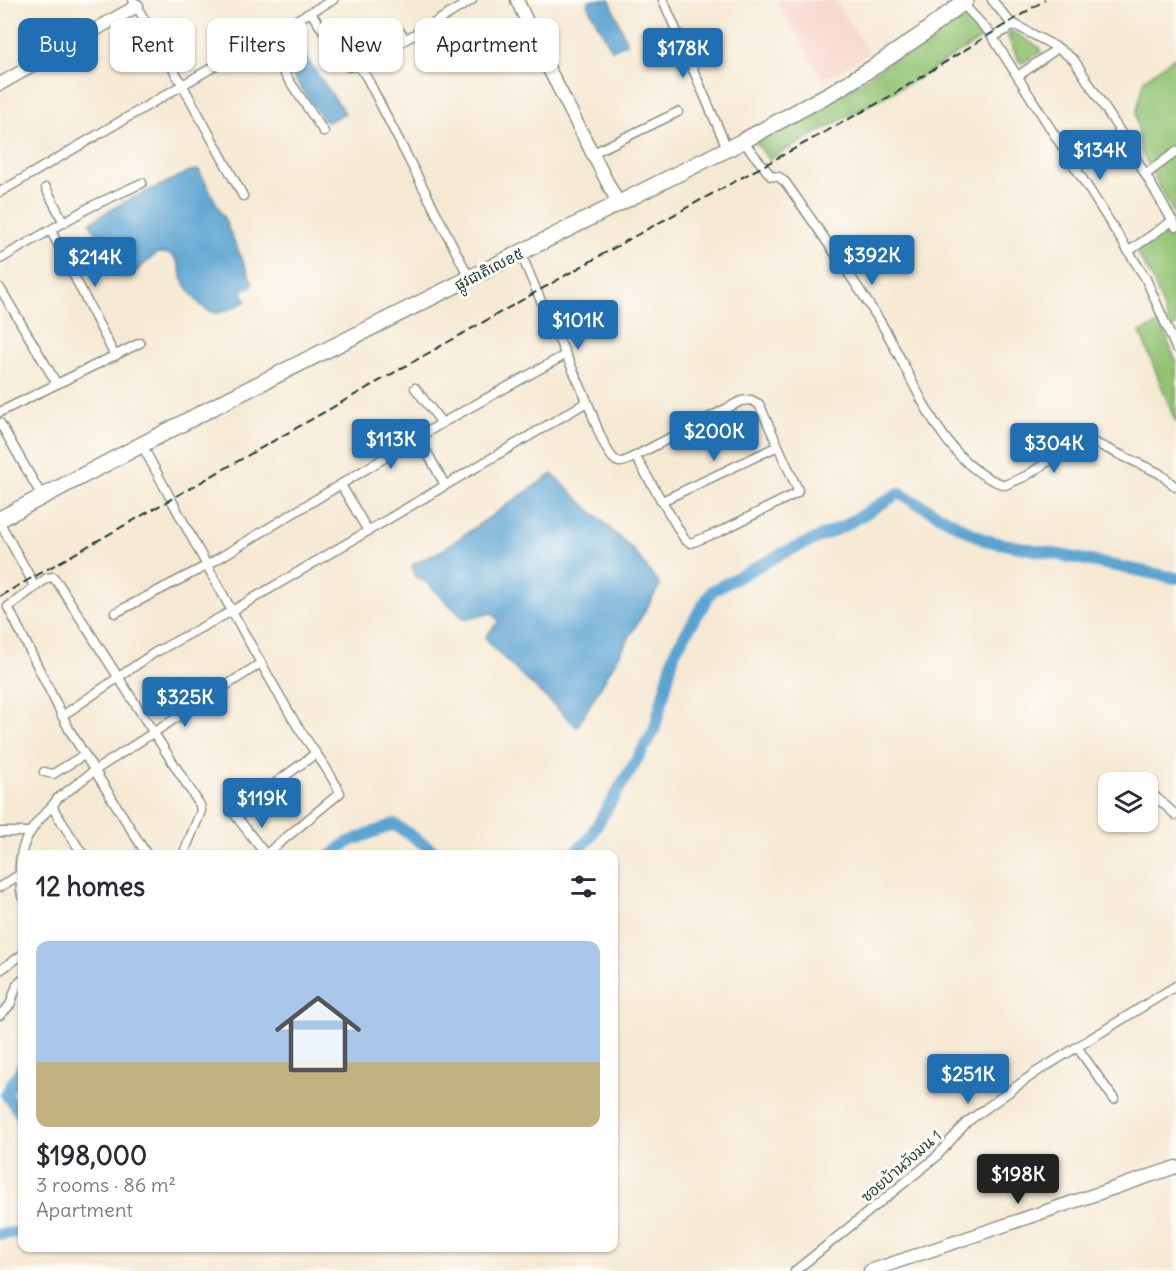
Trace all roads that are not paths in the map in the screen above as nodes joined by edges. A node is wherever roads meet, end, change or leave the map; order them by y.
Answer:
1 (333, 0) edge
2 (472, 0) edge
3 (517, 0) edge
4 (663, 0) edge
5 (992, 0) edge
6 (964, 1) edge
7 (139, 2) edge
8 (311, 13) junction
9 (301, 18) edge
10 (1012, 23) junction
11 (319, 24) edge
12 (403, 35) edge
13 (991, 35) junction
14 (406, 39) junction
15 (403, 41) edge
16 (1058, 48) junction
17 (207, 72) edge
18 (283, 72) edge
19 (363, 72) edge
20 (1018, 76) junction
21 (0, 84) edge
22 (183, 86) junction
23 (678, 112) dead end
24 (324, 132) dead end
25 (1123, 136) junction
26 (743, 141) junction
27 (727, 148) junction
28 (1176, 152) edge
29 (593, 153) junction
30 (1076, 168) junction
31 (1146, 174) junction
32 (142, 183) dead end
33 (46, 188) dead end
34 (0, 192) edge
35 (243, 196) dead end
36 (618, 203) junction
37 (64, 223) junction
38 (1174, 224) edge
39 (51, 231) junction
40 (1129, 251) junction
41 (521, 253) junction
42 (0, 259) edge
43 (470, 279) junction
44 (0, 288) edge
45 (1173, 331) edge
46 (140, 343) dead end
47 (1176, 348) edge
48 (565, 355) junction
49 (115, 356) junction
50 (57, 384) junction
51 (415, 388) dead end
52 (587, 402) junction
53 (0, 412) edge
54 (0, 423) edge
55 (442, 423) junction
56 (419, 438) junction
57 (142, 445) junction
58 (778, 447) junction
59 (635, 456) junction
60 (341, 485) junction
61 (445, 485) junction
62 (1176, 487) edge
63 (43, 498) junction
64 (662, 501) junction
65 (0, 521) edge
66 (368, 531) junction
67 (206, 566) junction
68 (33, 587) junction
69 (4, 606) edge
70 (232, 611) junction
71 (115, 613) dead end
72 (261, 663) junction
73 (117, 677) junction
74 (62, 716) junction
75 (153, 732) junction
76 (315, 754) junction
77 (84, 755) junction
78 (94, 771) junction
79 (44, 772) dead end
80 (1158, 799) edge
81 (53, 805) junction
82 (1176, 815) edge
83 (0, 832) edge
84 (30, 832) junction
85 (23, 850) edge
86 (80, 850) edge
87 (144, 850) edge
88 (185, 850) edge
89 (262, 850) edge
90 (272, 850) edge
91 (18, 876) edge
92 (0, 886) edge
93 (18, 958) edge
94 (0, 970) edge
95 (18, 984) edge
96 (1176, 986) edge
97 (0, 1015) edge
98 (1077, 1047) junction
99 (1114, 1099) dead end
100 (1176, 1167) edge
101 (795, 1271) edge
102 (870, 1271) edge

1 - 8 street
2 - 14 street
3 - 29 street
4 - 27 street
5 - 10 street
6 - 13 street
6 - 26 highway, ផ្លូវជាតិលេខ៥
7 - 21 street
7 - 22 street
8 - 9 street
8 - 11 street
10 - 13 street
10 - 16 street
12 - 14 street
13 - 20 street
14 - 15 street
16 - 20 street
16 - 25 street
17 - 22 street
18 - 24 street
19 - 43 street
20 - 30 street
22 - 34 street
22 - 35 street
23 - 29 street
25 - 30 street
25 - 31 street
26 - 27 highway, ផ្លូវជាតិលេខ៥
26 - 62 street
27 - 36 highway, ផ្លូវជាតិលេខ៥
28 - 31 street
29 - 36 street
30 - 40 street
31 - 38 street
32 - 37 street
33 - 37 street
36 - 41 highway, ផ្លូវជាតិលេខ៥
37 - 39 street
38 - 40 street
39 - 42 street
39 - 49 street
40 - 45 street
41 - 43 highway, ផ្លូវជាតិលេខ៥
41 - 48 street
43 - 57 highway, ផ្លូវជាតិលេខ៥
44 - 50 street
45 - 47 street
46 - 49 street
48 - 52 street
48 - 55 street
49 - 50 street
50 - 53 street
51 - 55 street
52 - 59 street
52 - 61 street
54 - 63 street
55 - 56 street
56 - 60 street
56 - 61 street
57 - 63 highway, ផ្លូវជាតិលេខ៥
57 - 67 street
58 - 59 street
58 - 64 street
58 - 64 street
59 - 64 street
60 - 66 street
60 - 67 street
61 - 66 street
63 - 65 highway, ផ្លូវជាតិលេខ៥
65 - 68 street
66 - 70 street
67 - 70 street
67 - 71 street
68 - 69 street
68 - 73 street
69 - 74 street
70 - 72 street
70 - 73 street
72 - 75 street
72 - 76 street
73 - 74 street
73 - 75 street
74 - 77 street
75 - 78 street
75 - 88 street
76 - 89 street
76 - 90 street
77 - 78 street
77 - 79 street
78 - 81 street
78 - 87 street
80 - 82 street
81 - 84 street
81 - 86 street
83 - 84 street
84 - 85 street
91 - 92 street
93 - 94 street
95 - 97 street
96 - 98 street, ซอยบ้านวังมน 1
98 - 99 street
98 - 101 street, ซอยบ้านวังมน 1
100 - 102 street

